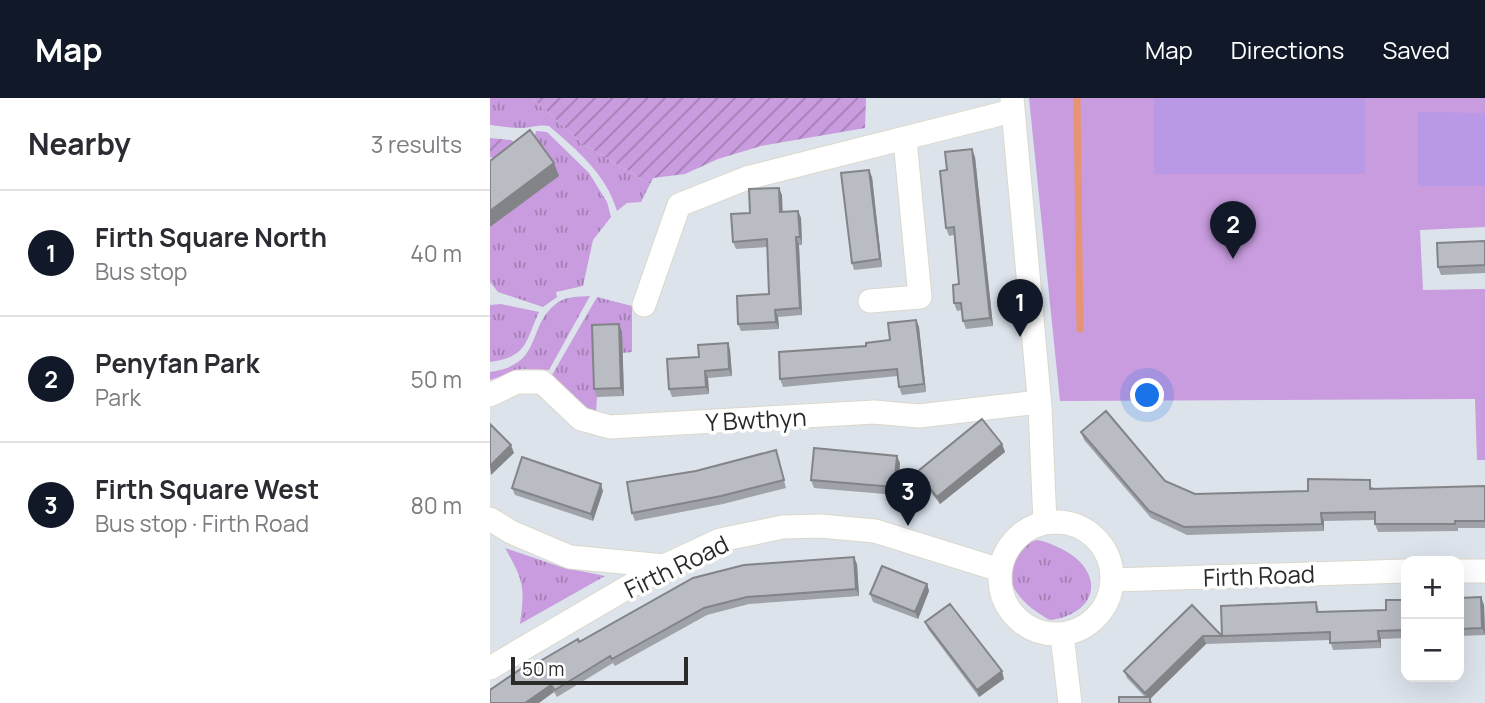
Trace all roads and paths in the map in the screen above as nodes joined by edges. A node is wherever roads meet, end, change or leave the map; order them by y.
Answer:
1 (1012, 105) edge
2 (905, 140) junction
3 (870, 301) dead end
4 (644, 305) dead end
5 (490, 395) edge
6 (1040, 402) junction
7 (490, 519) edge
8 (1045, 523) junction
9 (664, 566) junction
10 (1000, 570) junction
11 (1464, 570) edge
12 (1401, 571) edge
13 (1485, 571) edge
14 (1112, 579) junction
15 (1062, 635) junction
16 (490, 668) edge
17 (1070, 703) edge

1 - 2 street
1 - 6 street
2 - 3 street
2 - 4 street
5 - 6 street, Y Bwthyn
6 - 8 street
7 - 9 street
8 - 10 street
8 - 14 street
9 - 10 street, Firth Road
9 - 16 street, Firth Road
10 - 15 street
11 - 13 street
12 - 14 street, Firth Road
14 - 15 street
15 - 17 street

